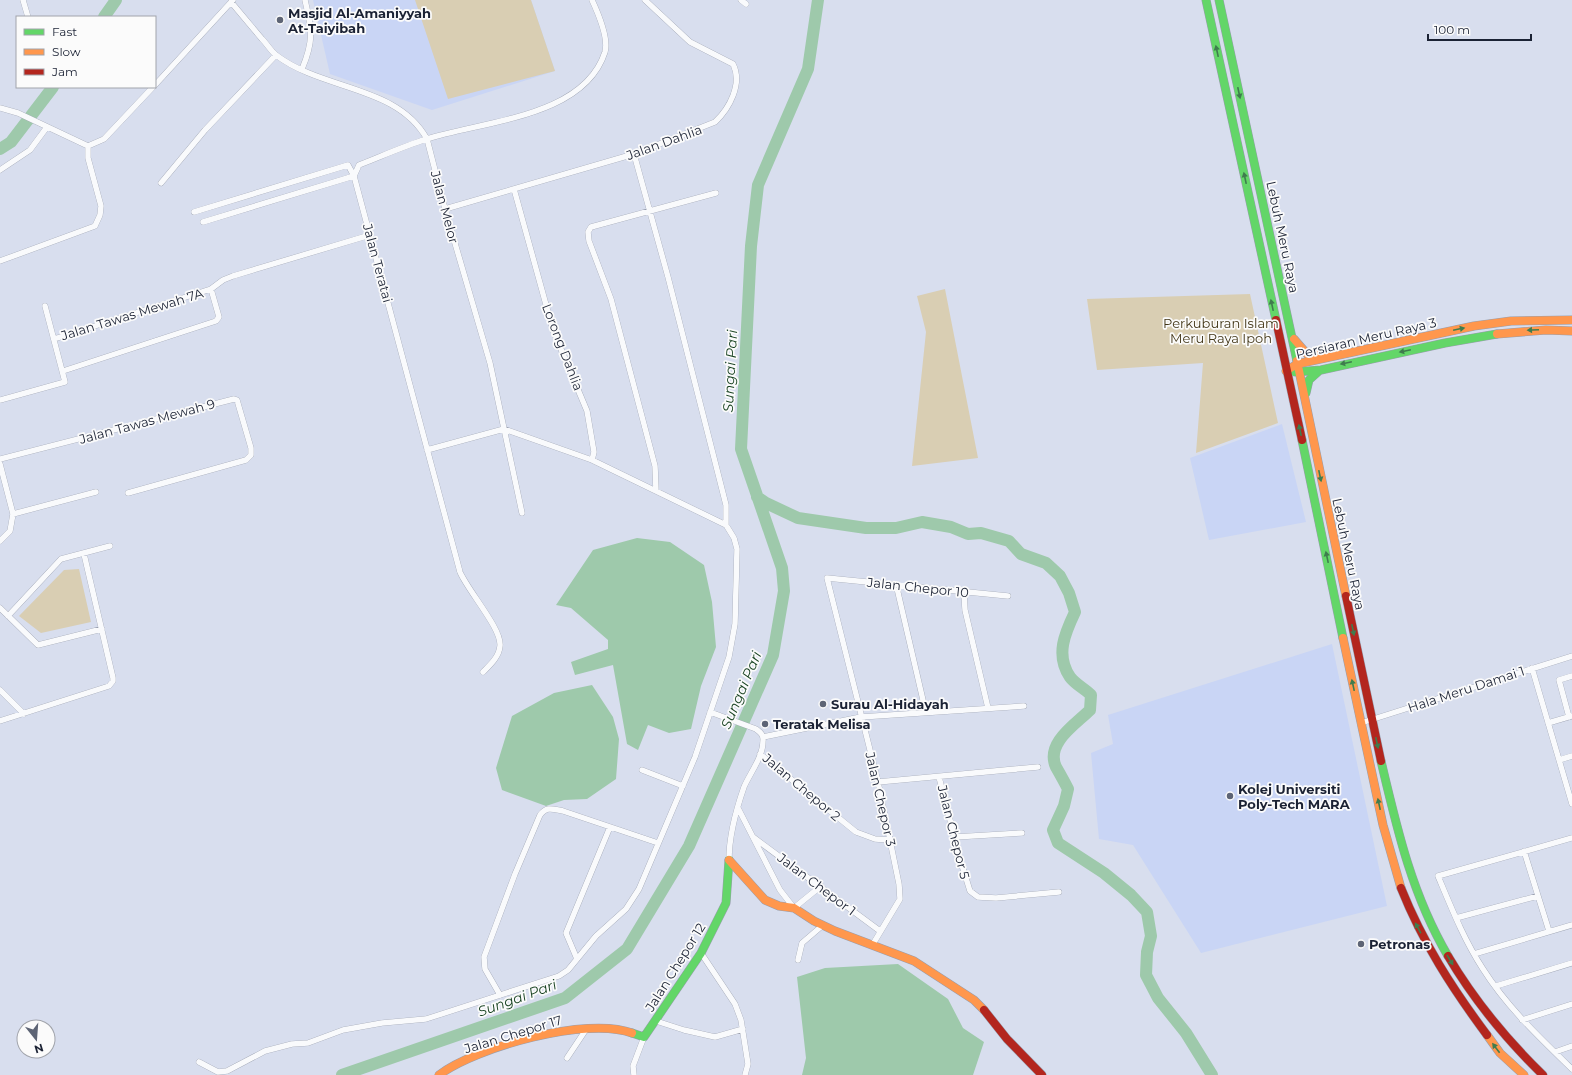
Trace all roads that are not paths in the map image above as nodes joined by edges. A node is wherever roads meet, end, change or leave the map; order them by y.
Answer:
1 (23, 0) edge
2 (305, 0) edge
3 (592, 0) edge
4 (645, 0) edge
5 (741, 0) edge
6 (1206, 0) edge
7 (1219, 0) edge
8 (232, 1) edge
9 (746, 4) dead end
10 (28, 16) edge
11 (276, 55) junction
12 (302, 70) junction
13 (156, 84) edge
14 (152, 88) edge
15 (0, 108) edge
16 (47, 127) junction
17 (427, 139) junction
18 (88, 146) junction
19 (634, 154) junction
20 (0, 170) edge
21 (354, 176) junction
22 (161, 183) dead end
23 (514, 189) junction
24 (716, 193) dead end
25 (445, 209) junction
26 (649, 211) junction
27 (194, 212) dead end
28 (203, 222) dead end
29 (370, 235) junction
30 (0, 261) edge
31 (211, 289) junction
32 (44, 306) dead end
33 (1572, 320) edge
34 (1572, 331) edge
35 (1291, 335) junction
36 (54, 339) junction
37 (1345, 353) junction
38 (1297, 364) junction
39 (1325, 368) junction
40 (63, 371) junction
41 (1286, 371) junction
42 (1299, 373) junction
43 (0, 400) edge
44 (1307, 410) junction
45 (504, 429) junction
46 (427, 450) junction
47 (0, 459) edge
48 (592, 460) junction
49 (0, 464) edge
50 (656, 490) junction
51 (96, 492) dead end
52 (128, 493) dead end
53 (522, 513) dead end
54 (13, 514) junction
55 (726, 524) junction
56 (0, 541) edge
57 (110, 546) dead end
58 (84, 554) junction
59 (827, 578) joint
60 (896, 584) junction
61 (964, 592) junction
62 (1008, 596) dead end
63 (0, 608) edge
64 (8, 616) junction
65 (102, 629) junction
66 (1572, 656) edge
67 (1532, 668) junction
68 (483, 672) dead end
69 (1572, 676) edge
70 (0, 690) edge
71 (1024, 706) dead end
72 (988, 708) junction
73 (710, 712) junction
74 (926, 713) junction
75 (24, 714) junction
76 (861, 717) junction
77 (1570, 717) edge
78 (0, 720) edge
79 (1371, 720) junction
80 (1361, 723) junction
81 (1548, 723) junction
82 (763, 737) junction
83 (760, 754) junction
84 (1572, 756) edge
85 (1559, 760) junction
86 (1038, 767) dead end
87 (642, 770) dead end
88 (939, 777) junction
89 (878, 782) junction
90 (683, 786) junction
91 (1571, 797) edge
92 (1572, 804) edge
93 (738, 808) junction
94 (610, 827) junction
95 (1022, 833) dead end
96 (753, 837) junction
97 (955, 837) junction
98 (1572, 838) edge
99 (890, 840) junction
100 (658, 843) junction
101 (1524, 851) junction
102 (729, 860) junction
103 (820, 886) junction
104 (1059, 892) dead end
105 (1538, 896) junction
106 (794, 908) junction
107 (1456, 918) junction
108 (823, 925) junction
109 (1572, 925) edge
110 (880, 931) junction
111 (1549, 931) junction
112 (873, 944) junction
113 (701, 953) junction
114 (1474, 954) junction
115 (577, 959) junction
116 (798, 960) dead end
117 (1572, 963) edge
118 (1496, 986) junction
119 (500, 995) junction
120 (1572, 1004) edge
121 (1522, 1020) junction
122 (656, 1021) junction
123 (587, 1028) junction
124 (743, 1029) junction
125 (644, 1037) junction
126 (1572, 1046) edge
127 (1555, 1052) junction
128 (567, 1058) dead end
129 (199, 1062) dead end
130 (1572, 1069) edge
131 (439, 1075) edge
132 (634, 1075) edge
133 (745, 1075) edge
134 (1042, 1075) edge
135 (1524, 1075) edge
136 (1543, 1075) edge

1 - 10 street
2 - 12 street
3 - 17 street
4 - 19 street, Jalan Dahlia
5 - 9 street
41 -> 6 main road, Lebuh Meru Raya
7 -> 35 main road, Lebuh Meru Raya
8 - 11 street, Jalan Melor
8 - 13 street
11 - 12 street, Jalan Melor
11 - 22 street
12 - 17 street, Jalan Melor
14 - 18 street
15 - 16 street
16 - 18 street
16 - 20 street
17 - 21 street
17 - 25 street, Jalan Melor
18 - 30 street
19 - 23 street, Jalan Dahlia
19 - 26 street
21 - 27 street
21 - 28 street
21 - 29 street, Jalan Teratai
23 - 25 street, Jalan Dahlia
23 - 48 street, Lorong Dahlia
24 - 26 street
25 - 45 street, Jalan Melor
26 - 50 street
26 - 55 street
29 - 31 street, Jalan Tawas Mewah 7A
29 - 46 street, Jalan Teratai
31 - 36 street, Jalan Tawas Mewah 7A
31 - 40 street
32 - 36 street
37 -> 33 main road, Persiaran Meru Raya 3
34 -> 39 main road, Persiaran Meru Raya 3
35 - 37 main road
35 - 38 main road, Lebuh Meru Raya
36 - 40 street
37 - 38 main road, Persiaran Meru Raya 3
38 - 41 main road, Persiaran Meru Raya 3
38 - 42 main road, Lebuh Meru Raya
39 - 42 main road, Persiaran Meru Raya 3
39 - 44 main road
40 - 43 street
41 - 42 main road, Persiaran Meru Raya 3
80 -> 41 main road, Lebuh Meru Raya
42 - 44 main road, Lebuh Meru Raya
44 -> 79 main road, Lebuh Meru Raya
45 - 46 street
45 - 48 street
45 - 53 street, Jalan Melor
46 - 68 street, Jalan Teratai
47 - 52 street, Jalan Tawas Mewah 9
48 - 50 street
49 - 54 street
50 - 55 street
51 - 54 street
54 - 56 street
55 - 73 street
57 - 58 street
58 - 64 street
58 - 65 street
59 - 60 street, Jalan Chepor 10
59 - 76 street, Jalan Chepor 3
60 - 61 street, Jalan Chepor 10
60 - 74 street
61 - 62 street, Jalan Chepor 10
61 - 72 street
63 - 64 street
64 - 65 street
65 - 75 street
66 - 67 street, Hala Meru Damai 1
67 - 79 street, Hala Meru Damai 1
67 - 81 street
69 - 77 street
70 - 75 street
71 - 72 street
72 - 74 street
73 - 82 street, Jalan Chepor 2
73 - 90 street
74 - 76 street
75 - 78 street
76 - 82 street
76 - 89 street, Jalan Chepor 3
77 - 81 street
79 - 80 street, Hala Meru Damai 1
79 -> 136 main road, Lebuh Meru Raya
135 -> 80 main road, Lebuh Meru Raya
81 - 85 street
82 - 83 street, Jalan Chepor 2
83 - 93 street
83 - 99 street, Jalan Chepor 2
84 - 85 street
85 - 91 street
86 - 88 street
87 - 90 street
88 - 89 street
88 - 97 street, Jalan Chepor 5
89 - 99 street, Jalan Chepor 3
90 - 100 street
91 - 92 street
93 - 96 street, Jalan Chepor 1
93 - 102 street
94 - 100 street
94 - 115 street
94 - 119 street
95 - 97 street
96 - 103 street, Jalan Chepor 1
96 - 106 street, Jalan Chepor 1
97 - 104 street, Jalan Chepor 5
98 - 101 street
99 - 110 street, Jalan Chepor 3
100 - 115 street
101 - 105 street
101 - 107 street
102 - 106 main road
102 - 113 main road, Jalan Chepor 12
103 - 106 street
103 - 110 street, Jalan Chepor 1
105 - 107 street
105 - 111 street
106 - 108 main road
107 - 114 street
108 - 112 main road
108 - 116 street
109 - 111 street
110 - 112 street, Jalan Chepor 3
111 - 114 street
112 - 134 main road
113 - 122 main road, Jalan Chepor 12
113 - 124 street
114 - 118 street
115 - 119 street
117 - 118 street
118 - 121 street
119 - 129 street
120 - 121 street
121 - 127 street
122 - 124 street
122 - 125 main road, Jalan Chepor 12
123 - 125 main road, Jalan Chepor 17
123 - 128 street
123 - 131 main road, Jalan Chepor 17
124 - 133 street
125 - 132 street
126 - 127 street
127 - 130 street

